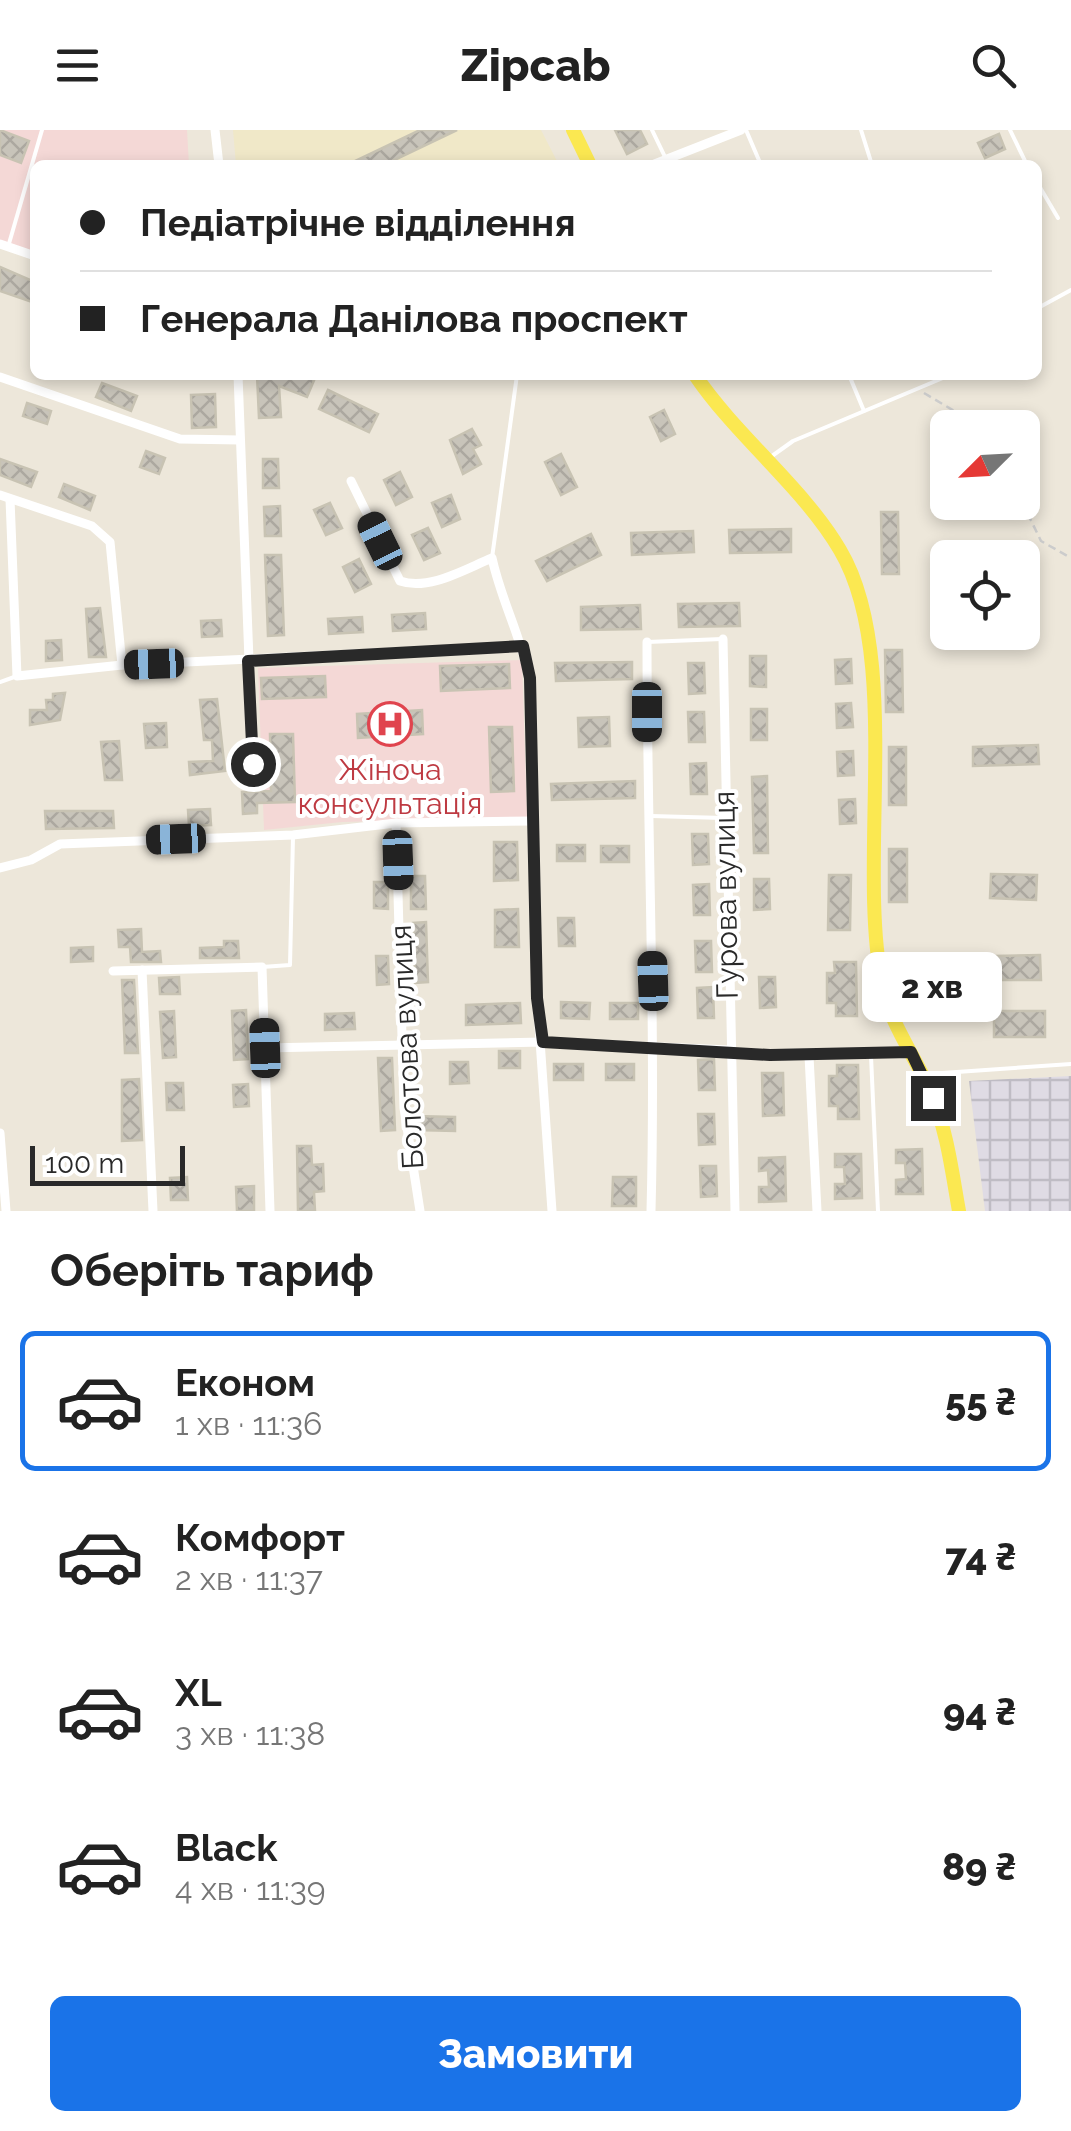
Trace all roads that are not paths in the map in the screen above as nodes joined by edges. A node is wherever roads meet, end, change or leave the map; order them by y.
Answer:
1 (42, 130) edge
2 (215, 130) edge
3 (572, 130) edge
4 (652, 130) edge
5 (743, 130) edge
6 (861, 130) edge
7 (1010, 130) edge
8 (666, 159) joint
9 (32, 160) edge
10 (218, 160) edge
11 (587, 160) edge
12 (758, 160) edge
13 (870, 160) edge
14 (1022, 160) edge
15 (30, 166) edge
16 (1042, 191) edge
17 (1058, 218) dead end
18 (4, 245) edge
19 (30, 254) edge
20 (1071, 290) edge
21 (1042, 306) edge
22 (0, 378) edge
23 (238, 380) edge
24 (516, 380) edge
25 (700, 380) edge
26 (852, 380) edge
27 (931, 380) edge
28 (939, 380) edge
29 (932, 383) junction
30 (864, 411) junction
31 (240, 440) junction
32 (764, 461) junction
33 (351, 481) dead end
34 (5, 497) edge
35 (492, 558) junction
36 (723, 639) joint
37 (646, 642) joint
38 (523, 646) junction
39 (248, 661) junction
40 (122, 665) junction
41 (17, 676) junction
42 (0, 682) edge
43 (253, 764) dead end
44 (647, 816) junction
45 (724, 818) junction
46 (533, 821) junction
47 (396, 824) junction
48 (293, 835) junction
49 (0, 868) edge
50 (262, 967) junction
51 (142, 970) junction
52 (114, 971) dead end
53 (543, 1042) junction
54 (405, 1045) junction
55 (656, 1045) junction
56 (265, 1048) junction
57 (731, 1052) junction
58 (871, 1052) junction
59 (911, 1052) junction
60 (808, 1056) junction
61 (1071, 1064) edge
62 (923, 1075) junction
63 (0, 1132) edge
64 (6, 1211) edge
65 (152, 1211) edge
66 (270, 1211) edge
67 (420, 1211) edge
68 (552, 1211) edge
69 (651, 1211) edge
70 (735, 1211) edge
71 (817, 1211) edge
72 (878, 1211) edge
73 (958, 1211) edge

1 - 9 lane
2 - 10 street
3 - 11 main road
4 - 8 lane
5 - 8 street
5 - 12 lane
6 - 13 lane
7 - 14 lane
15 - 18 lane
16 - 17 lane
18 - 19 street
20 - 21 lane
22 - 31 street
23 - 31 street
24 - 35 lane
25 - 32 main road
26 - 30 lane
27 - 29 lane
28 - 29 lane
29 - 30 lane
30 - 32 lane
31 - 39 street
32 - 59 main road
33 - 35 street
34 - 40 street
34 - 41 street
35 - 38 street
36 - 37 lane
36 - 45 street, Гурова вулиця
37 - 44 street
38 - 39 street
38 - 46 street
39 - 40 street
39 - 43 street
40 - 41 street
41 - 42 lane
44 - 45 lane
44 - 55 street
45 - 57 street, Гурова вулиця
46 - 47 street
46 - 53 street
47 - 48 street
47 - 54 street, Болотова вулиця
48 - 49 street
48 - 50 lane
50 - 51 street
50 - 56 street
51 - 52 street
51 - 65 street
53 - 54 street
53 - 55 street
53 - 68 street
54 - 56 street
54 - 67 street, Болотова вулиця
55 - 57 street
55 - 69 street
56 - 66 street
57 - 60 street
57 - 70 street, Гурова вулиця
58 - 59 street
58 - 60 street
58 - 72 lane
59 - 62 main road
60 - 71 street
61 - 62 lane
62 - 73 main road
63 - 64 street

